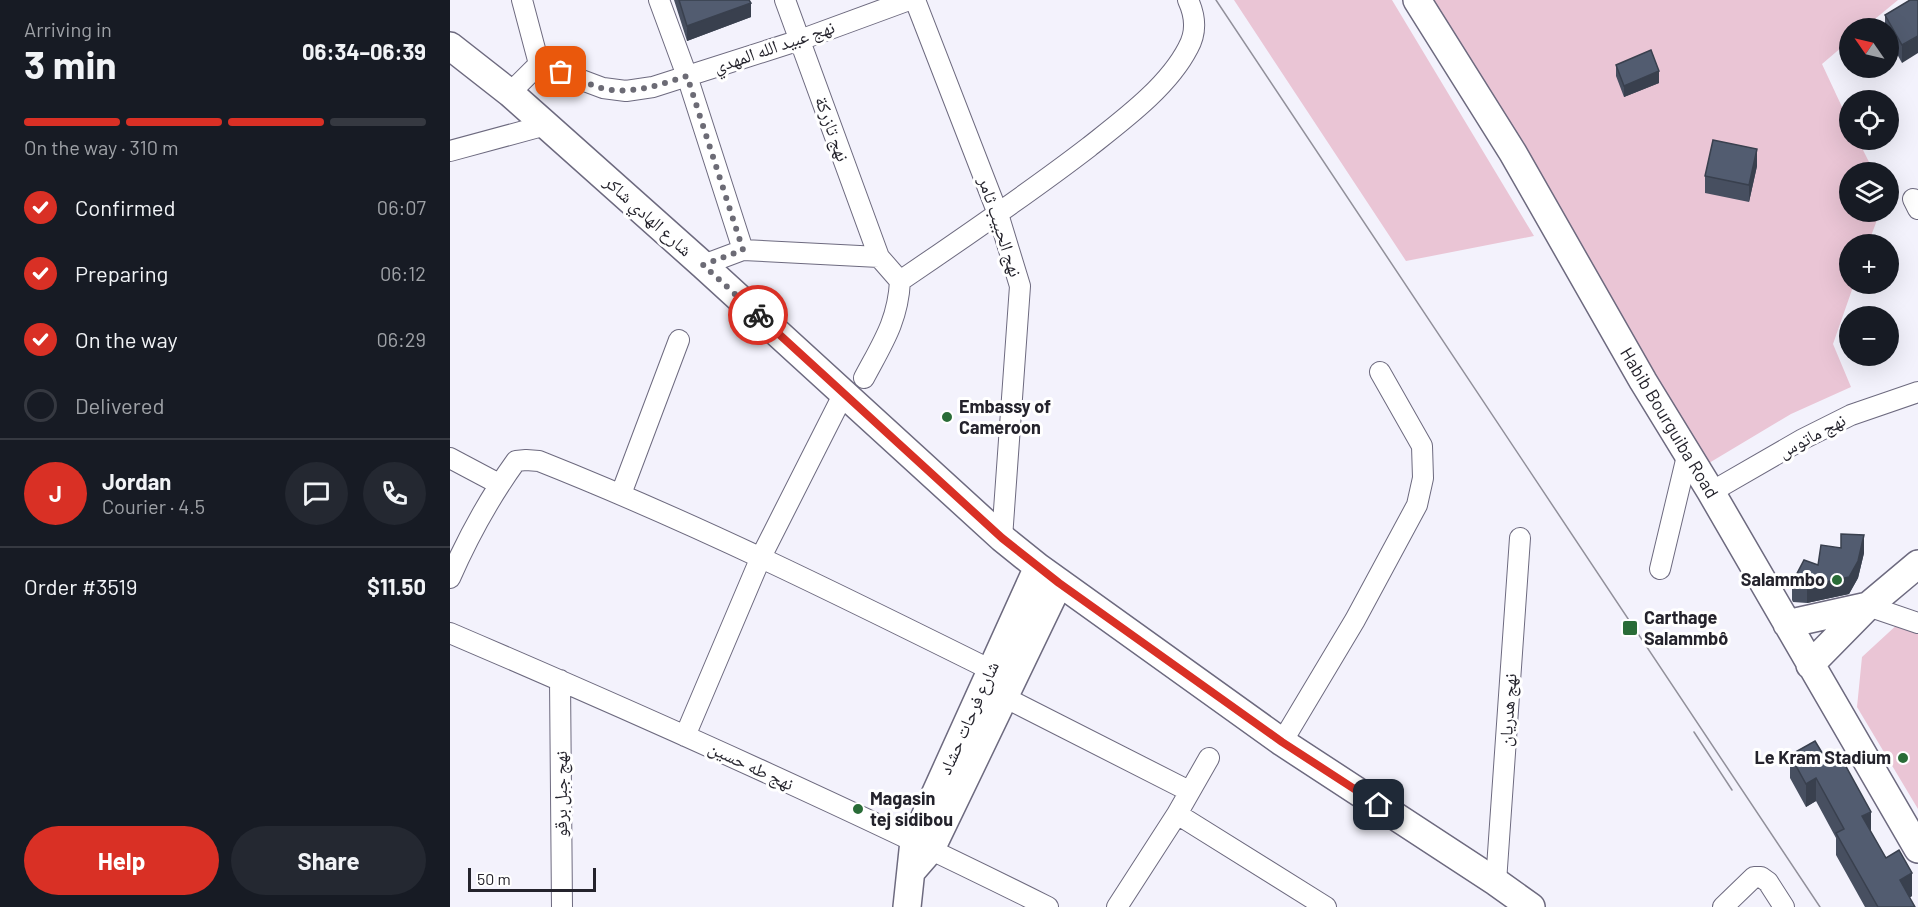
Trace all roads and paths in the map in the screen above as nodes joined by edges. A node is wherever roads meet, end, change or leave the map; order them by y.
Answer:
1 (522, 0) edge
2 (659, 0) edge
3 (784, 0) edge
4 (909, 0) edge
5 (915, 0) edge
6 (1188, 0) edge
7 (1417, 0) edge
8 (800, 40) junction
9 (450, 46) edge
10 (539, 64) junction
11 (687, 76) junction
12 (510, 93) junction
13 (546, 125) junction
14 (450, 151) edge
15 (998, 214) junction
16 (743, 250) junction
17 (879, 257) junction
18 (703, 265) junction
19 (900, 281) junction
20 (679, 340) dead end
21 (1380, 372) dead end
22 (854, 385) junction
23 (1918, 392) edge
24 (1687, 456) junction
25 (450, 458) edge
26 (499, 484) junction
27 (1711, 492) junction
28 (621, 494) junction
29 (1002, 538) junction
30 (1520, 538) dead end
31 (455, 552) edge
32 (761, 557) junction
33 (1918, 564) edge
34 (1038, 567) junction
35 (1660, 569) dead end
36 (450, 578) edge
37 (1059, 583) junction
38 (1868, 606) junction
39 (1918, 623) edge
40 (1787, 624) junction
41 (450, 633) edge
42 (1810, 665) junction
43 (991, 670) junction
44 (560, 680) junction
45 (1004, 698) junction
46 (685, 736) junction
47 (1282, 742) junction
48 (1209, 758) dead end
49 (1189, 792) junction
50 (1177, 814) junction
51 (923, 845) junction
52 (1918, 849) edge
53 (1496, 882) junction
54 (562, 907) edge
55 (907, 907) edge
56 (1048, 907) edge
57 (1117, 907) edge
58 (1326, 907) edge
59 (1531, 907) edge
60 (1723, 907) edge
61 (1784, 907) edge

1 - 10 street
2 - 11 street
3 - 8 street, نهج تازركة
4 - 8 street, نهج عبيد الله المهدي
5 - 15 street, نهج الحبيب ثامر
6 - 15 street
7 - 24 street, Habib Bourguiba Road
8 - 11 street, نهج عبيد الله المهدي
8 - 17 street, نهج تازركة
9 - 12 street, شارع الهادي شاكر
10 - 11 street, نهج عبيد الله المهدي
10 - 12 street
11 - 16 street
12 - 13 street, شارع الهادي شاكر
13 - 14 street
13 - 18 street, شارع الهادي شاكر
15 - 19 street
15 - 29 street, نهج الحبيب ثامر
16 - 17 street
16 - 18 street
17 - 19 street
18 - 22 street, شارع الهادي شاكر
19 - 22 street
20 - 28 street
21 - 47 street
22 - 29 street, شارع الهادي شاكر
22 - 32 street
23 - 27 street, نهج ماتوس
24 - 27 street, Habib Bourguiba Road
24 - 35 street
25 - 26 street
26 - 28 street
26 - 31 street
27 - 40 street, Habib Bourguiba Road
28 - 32 street
29 - 34 street, شارع الهادي شاكر
30 - 53 street, نهج هدريان
31 - 36 street
32 - 43 street
32 - 46 street
33 - 38 street
34 - 37 street, شارع الهادي شاكر
34 - 43 street, شارع فرحات حشاد
37 - 45 street, شارع فرحات حشاد
37 - 47 street, شارع الهادي شاكر
38 - 39 street
38 - 40 street
38 - 42 street
40 - 42 street, Habib Bourguiba Road
41 - 44 street, نهج طه حسين
42 - 52 street, Habib Bourguiba Road
43 - 51 street, شارع فرحات حشاد
44 - 46 street, نهج طه حسين
44 - 54 street, نهج جبل برقو
45 - 49 street
45 - 51 street, شارع فرحات حشاد
46 - 51 street, نهج طه حسين
47 - 53 street, شارع الهادي شاكر
48 - 49 street
49 - 50 street
50 - 57 street
50 - 58 street
51 - 55 street, شارع فرحات حشاد
51 - 56 street, نهج طه حسين
53 - 59 street, شارع الهادي شاكر
60 - 61 street

